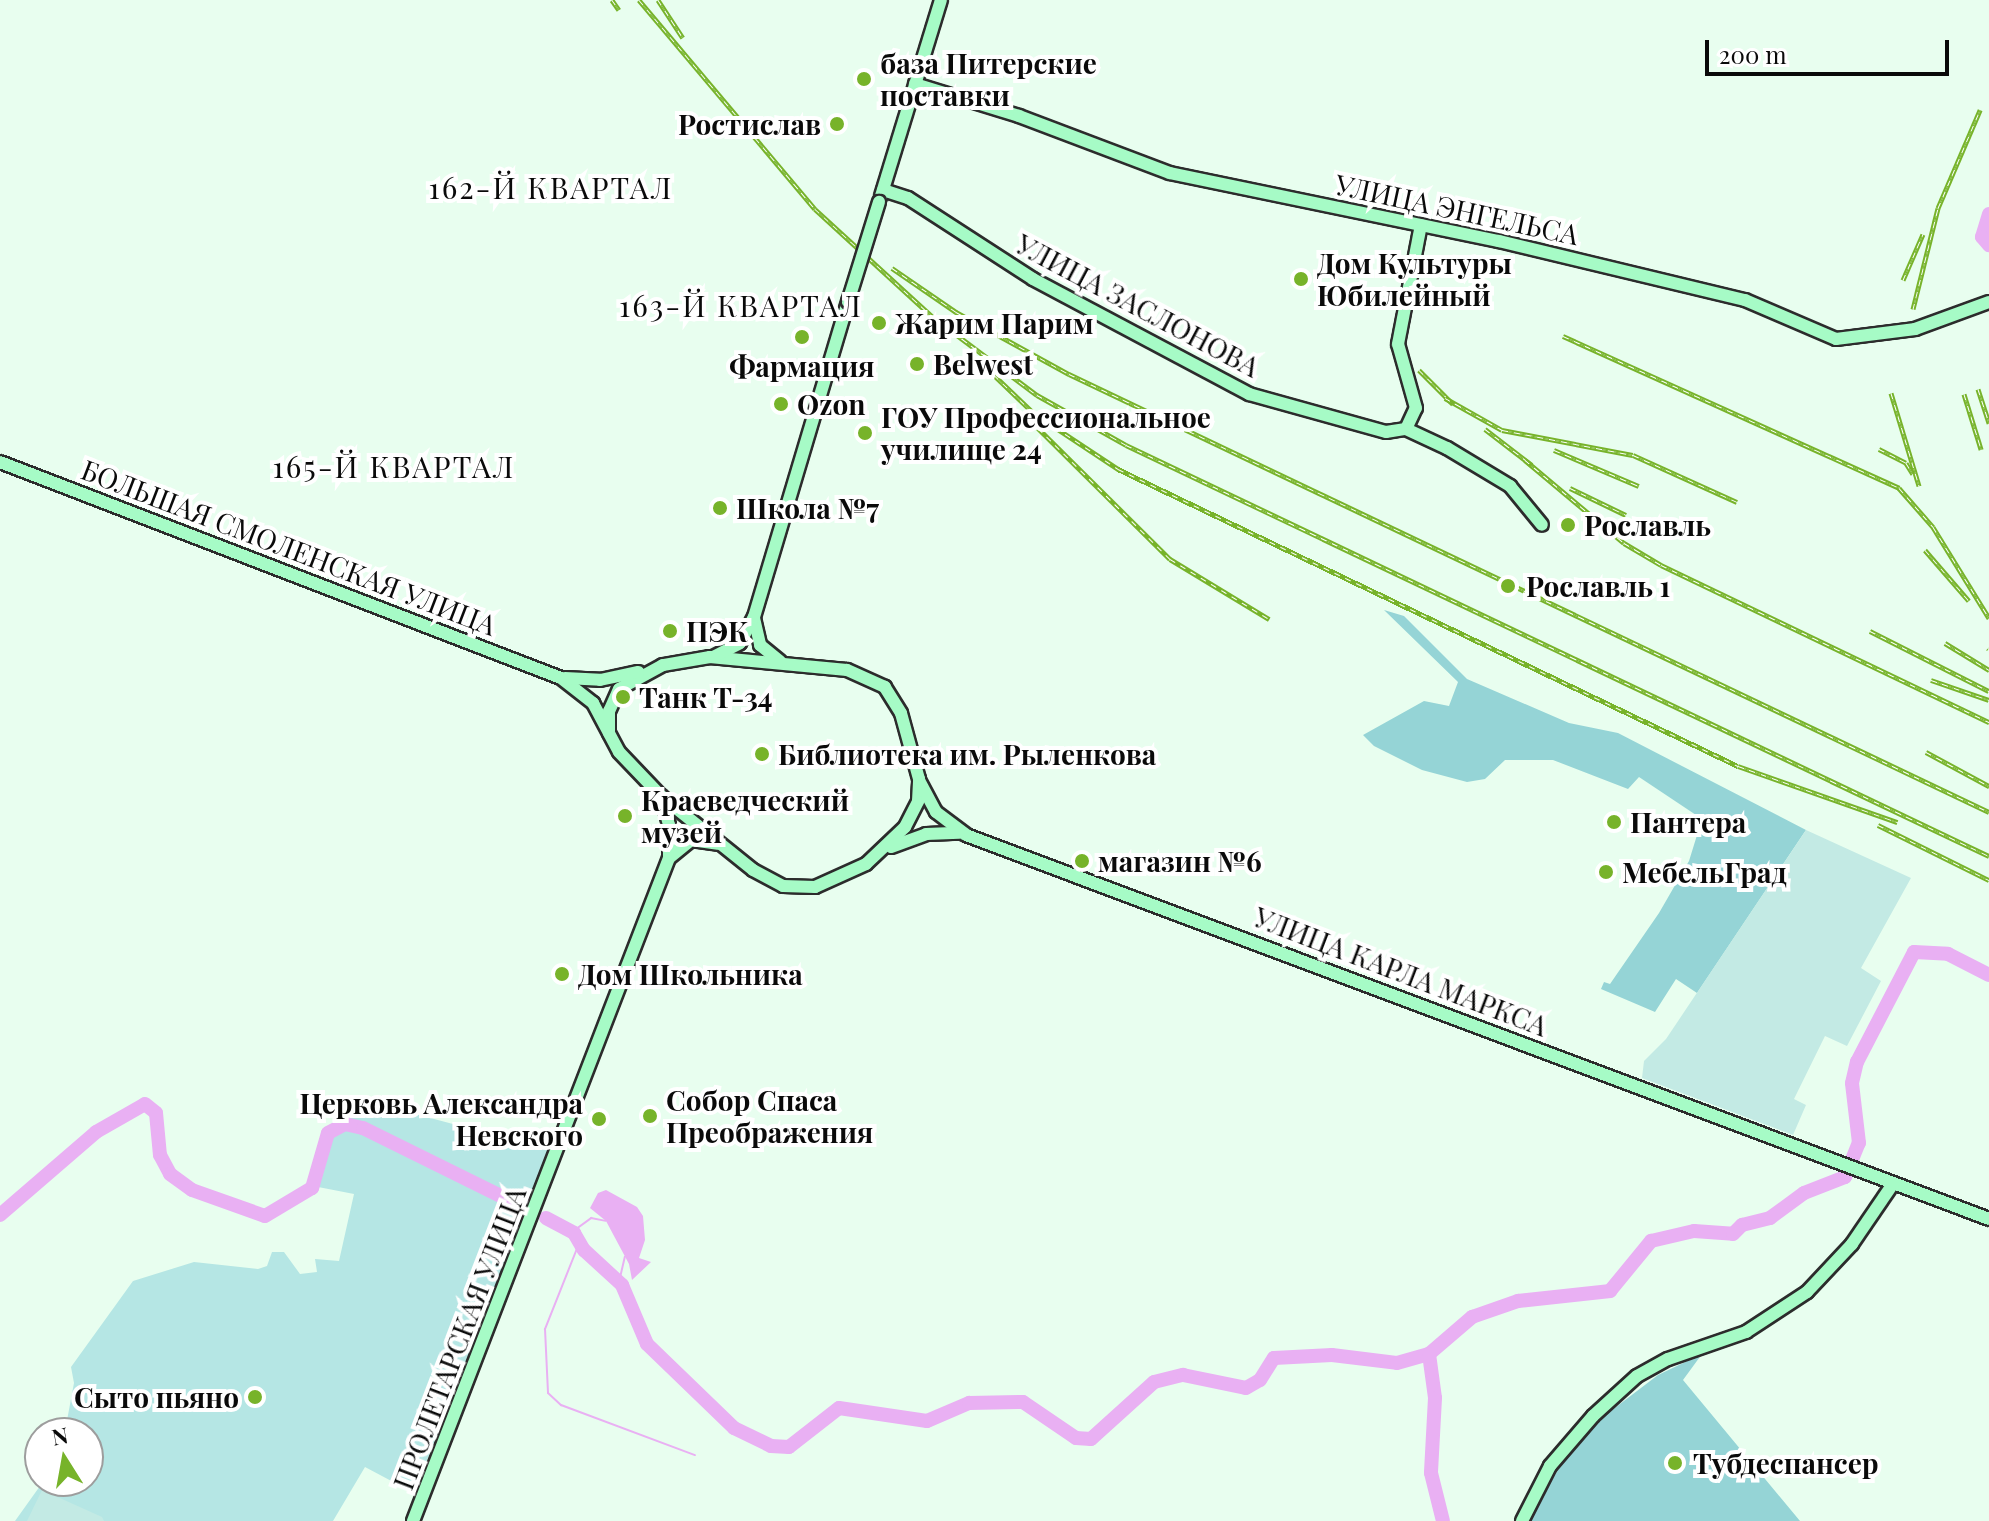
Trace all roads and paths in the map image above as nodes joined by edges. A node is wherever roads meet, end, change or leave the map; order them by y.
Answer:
1 (941, 0) edge
2 (915, 84) junction
3 (881, 196) junction
4 (1421, 225) junction
5 (1989, 302) edge
6 (1406, 429) junction
7 (0, 462) edge
8 (1542, 525) dead end
9 (754, 617) junction
10 (710, 657) junction
11 (786, 664) junction
12 (645, 671) junction
13 (561, 678) junction
14 (609, 733) junction
15 (919, 779) junction
16 (661, 796) junction
17 (960, 833) junction
18 (725, 847) junction
19 (882, 852) junction
20 (669, 858) junction
21 (1893, 1184) junction
22 (1989, 1219) edge
23 (413, 1521) edge
24 (1522, 1521) edge

1 - 2 main road
2 - 3 main road
2 - 4 main road, УЛИЦА ЭНГЕЛЬСА
3 - 6 main road, УЛИЦА ЗАСЛОНОВА
3 - 9 main road, bridge
4 - 5 main road, УЛИЦА ЭНГЕЛЬСА
4 - 6 main road
6 - 8 main road, УЛИЦА ЗАСЛОНОВА
7 - 13 main road, БОЛЬШАЯ СМОЛЕНСКАЯ УЛИЦА
9 - 10 main road
9 - 11 main road
10 - 11 main road
10 - 12 main road
11 - 15 main road
12 - 13 main road, БОЛЬШАЯ СМОЛЕНСКАЯ УЛИЦА
12 - 14 main road
13 - 14 main road, БОЛЬШАЯ СМОЛЕНСКАЯ УЛИЦА
14 - 16 main road
15 - 17 main road, УЛИЦА КАРЛА МАРКСА
15 - 19 main road
16 - 18 main road
16 - 20 main road, ПРОЛЕТАРСКАЯ УЛИЦА
17 - 19 main road, УЛИЦА КАРЛА МАРКСА
17 - 21 main road, УЛИЦА КАРЛА МАРКСА
18 - 19 main road
18 - 20 main road
20 - 23 main road, ПРОЛЕТАРСКАЯ УЛИЦА
21 - 22 main road
21 - 24 main road

